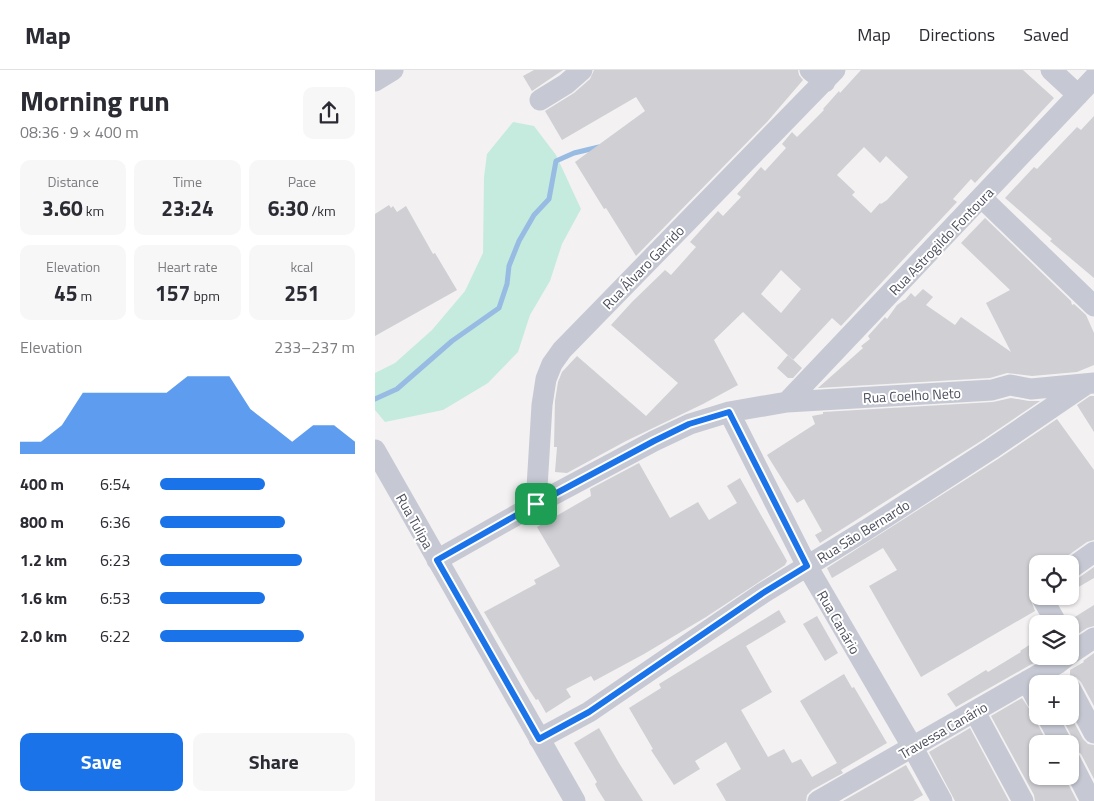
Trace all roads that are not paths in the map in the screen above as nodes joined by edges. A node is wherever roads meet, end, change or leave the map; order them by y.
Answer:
1 (393, 70) edge
2 (582, 70) edge
3 (1051, 70) edge
4 (823, 74) edge
5 (1094, 78) edge
6 (375, 81) edge
7 (1078, 95) junction
8 (540, 100) dead end
9 (982, 198) junction
10 (1094, 306) edge
11 (1089, 384) edge
12 (787, 402) junction
13 (729, 412) junction
14 (375, 450) edge
15 (536, 504) junction
16 (1094, 552) edge
17 (437, 560) junction
18 (1079, 563) edge
19 (807, 566) junction
20 (1094, 638) edge
21 (1079, 647) edge
22 (1057, 665) edge
23 (1047, 675) edge
24 (1029, 692) edge
25 (1079, 705) edge
26 (975, 712) junction
27 (1094, 734) edge
28 (539, 739) junction
29 (913, 748) junction
30 (1079, 778) edge
31 (575, 801) edge
32 (818, 801) edge
33 (942, 801) edge
34 (1023, 801) edge
35 (1091, 801) edge

1 - 6 street
2 - 8 street
3 - 7 street
4 - 15 street, Rua Álvaro Garrido
5 - 7 street, Rua Astrogildo Fontoura
7 - 9 street, Rua Astrogildo Fontoura
9 - 10 street
9 - 12 street, Rua Astrogildo Fontoura
11 - 12 street, Rua Coelho Neto
11 - 19 street, Rua São Bernardo
12 - 13 street, Rua Coelho Neto
13 - 15 street
13 - 19 street, Rua Canário
14 - 17 street, Rua Tulipa
15 - 17 street
16 - 18 street
17 - 28 street, Rua Tulipa
19 - 28 street, Rua São Bernardo
19 - 29 street, Rua Canário
20 - 21 street, Travessa Canário
22 - 23 street, Travessa Canário
24 - 26 street, Travessa Canário
25 - 27 street
26 - 29 street, Travessa Canário
26 - 34 street
28 - 31 street, Rua Tulipa
29 - 32 street, Travessa Canário
29 - 33 street, Rua Canário
30 - 35 street

